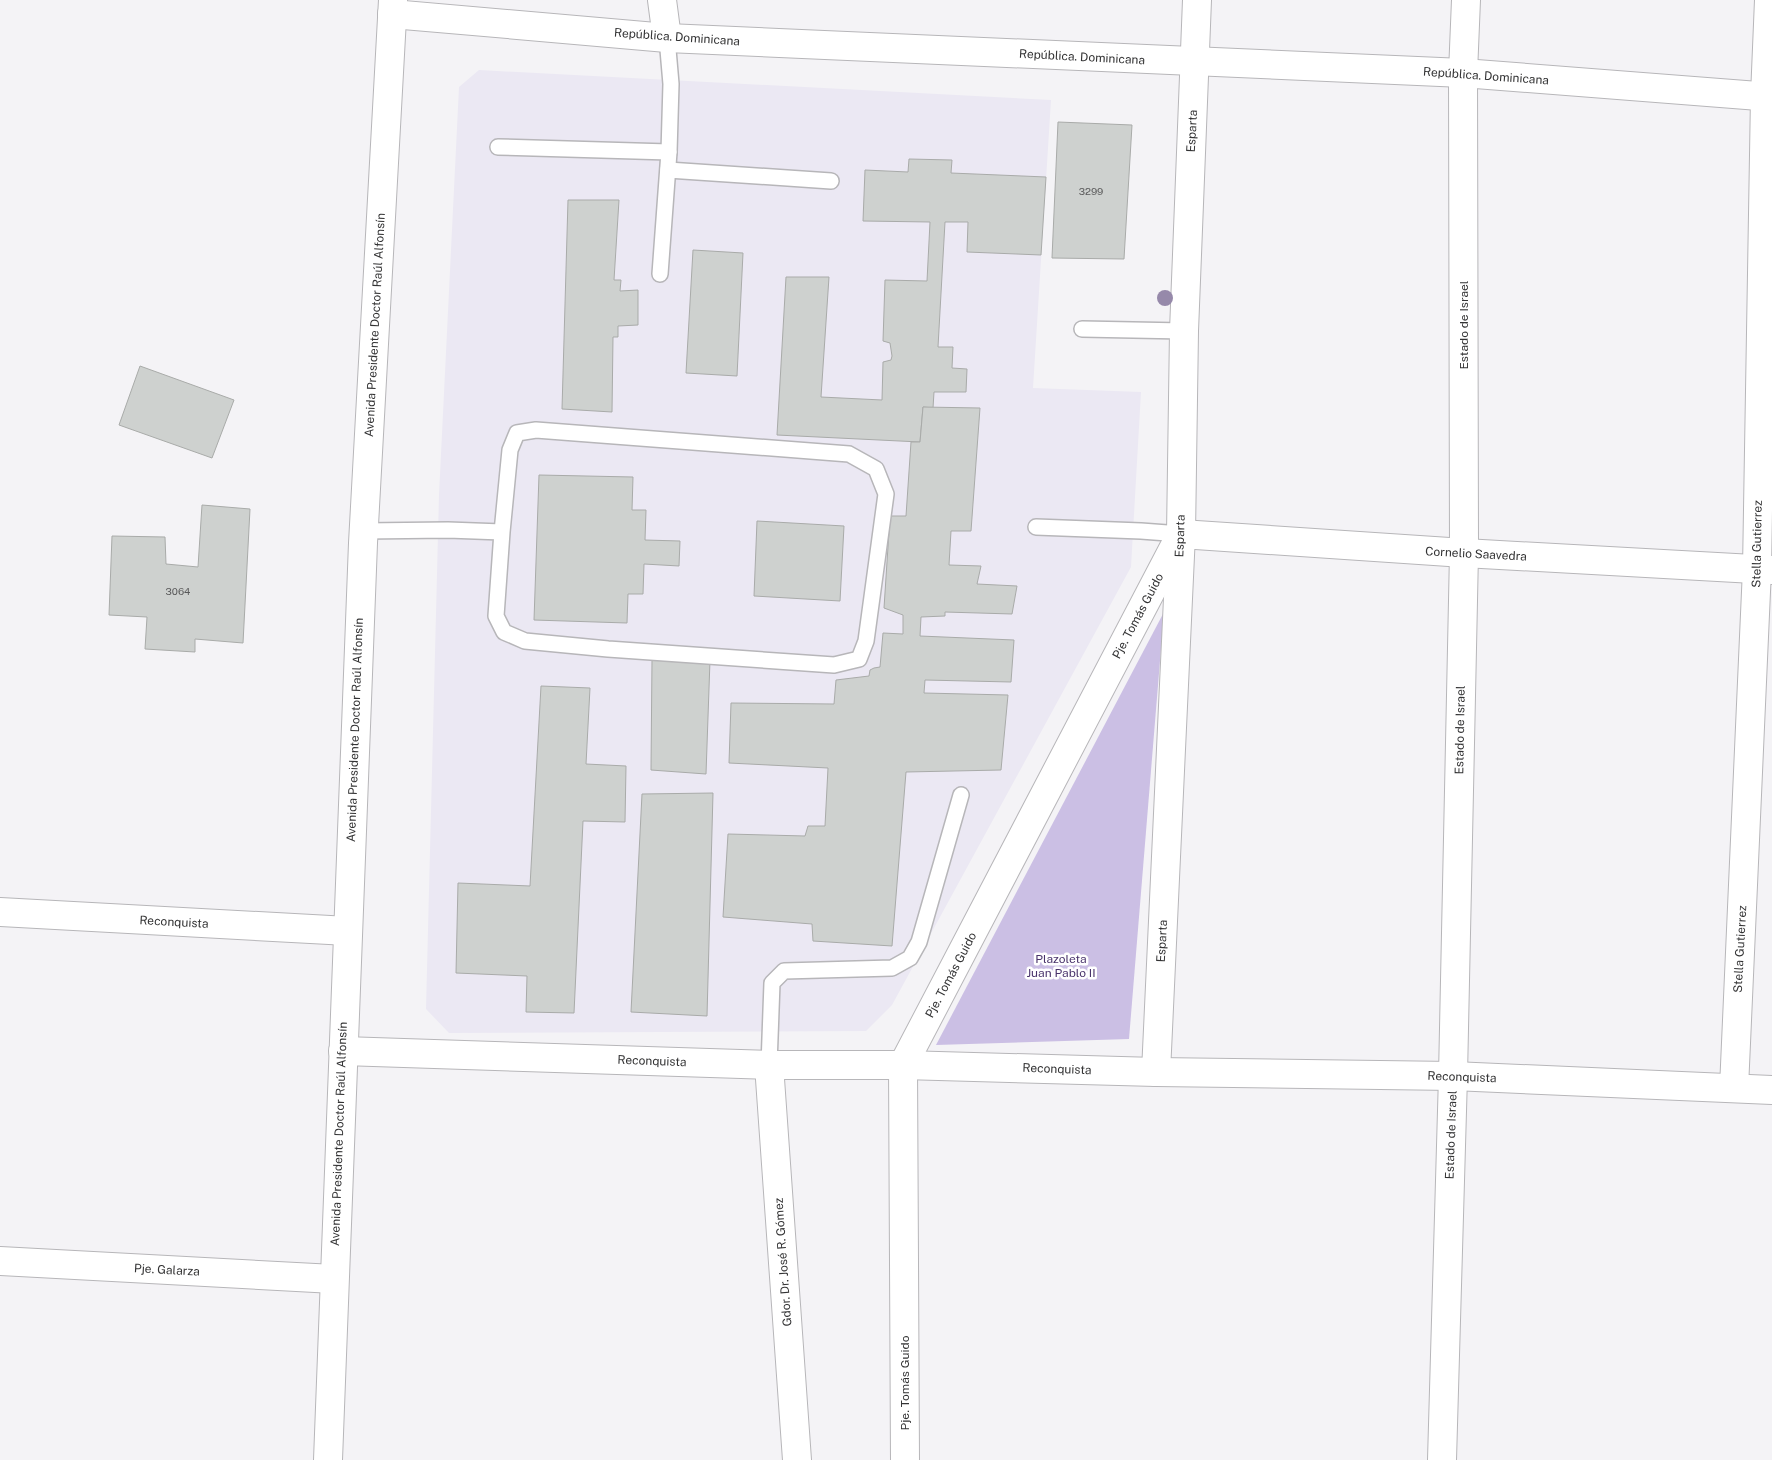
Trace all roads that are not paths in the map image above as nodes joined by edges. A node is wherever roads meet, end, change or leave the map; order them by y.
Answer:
1 (662, 0) edge
2 (1197, 0) edge
3 (1466, 0) edge
4 (1769, 0) edge
5 (392, 7) edge
6 (667, 38) junction
7 (1196, 62) junction
8 (1463, 73) junction
9 (1768, 96) edge
10 (498, 147) dead end
11 (669, 152) junction
12 (668, 170) junction
13 (831, 181) dead end
14 (660, 274) dead end
15 (1082, 329) dead end
16 (1184, 331) junction
17 (1036, 527) dead end
18 (364, 531) junction
19 (502, 532) junction
20 (1181, 534) junction
21 (1464, 553) junction
22 (1765, 569) edge
23 (960, 795) dead end
24 (0, 912) edge
25 (348, 931) junction
26 (343, 1051) junction
27 (769, 1065) junction
28 (903, 1065) junction
29 (1156, 1072) junction
30 (1453, 1076) junction
31 (1734, 1088) junction
32 (1772, 1090) edge
33 (0, 1261) edge
34 (334, 1279) junction
35 (328, 1460) edge
36 (797, 1460) edge
37 (905, 1460) edge
38 (1442, 1460) edge

1 - 6 street
2 - 7 street, Esparta
3 - 8 street, Estado de Israel
4 - 9 street, Stella Gutierrez
5 - 6 street, República. Dominicana
5 - 18 street, Avenida Presidente Doctor Raúl Alfonsín
6 - 7 street, República. Dominicana
6 - 11 lane
7 - 8 street, República. Dominicana
7 - 16 street, Esparta
8 - 9 street, República. Dominicana
8 - 21 street, Estado de Israel
9 - 22 street, Stella Gutierrez
10 - 11 lane
11 - 12 lane
12 - 13 lane
12 - 14 lane
15 - 16 lane
16 - 20 street, Esparta
17 - 20 lane
18 - 19 lane
18 - 25 street, Avenida Presidente Doctor Raúl Alfonsín
19 - 19 lane
20 - 21 street, Cornelio Saavedra
20 - 28 street, Pje. Tomás Guido
20 - 29 street, Esparta
21 - 22 street, Cornelio Saavedra
21 - 30 street, Estado de Israel
22 - 31 street, Stella Gutierrez
23 - 27 lane
24 - 25 street, Reconquista
25 - 26 street, Avenida Presidente Doctor Raúl Alfonsín
26 - 27 street, Reconquista
26 - 34 street, Avenida Presidente Doctor Raúl Alfonsín
27 - 28 street, Reconquista
27 - 36 street, Gdor. Dr. José R. Gómez
28 - 29 street, Reconquista
28 - 37 street, Pje. Tomás Guido
29 - 30 street, Reconquista
30 - 31 street, Reconquista
30 - 38 street, Estado de Israel
31 - 32 street, Reconquista
33 - 34 street, Pje. Galarza
34 - 35 street, Avenida Presidente Doctor Raúl Alfonsín

